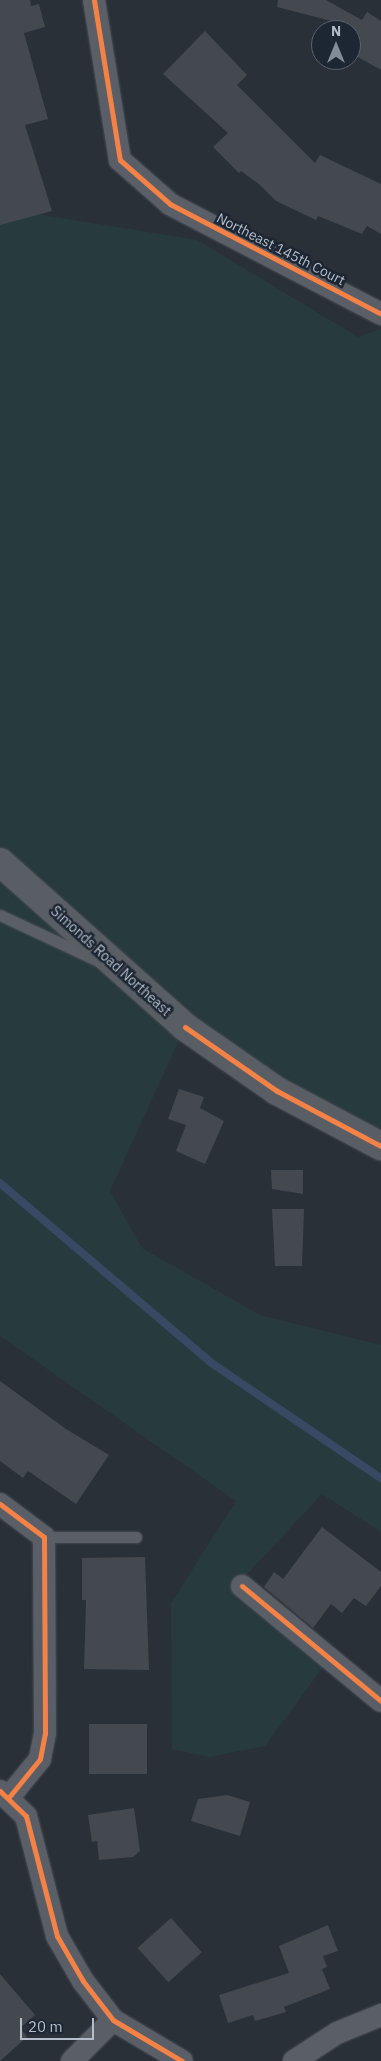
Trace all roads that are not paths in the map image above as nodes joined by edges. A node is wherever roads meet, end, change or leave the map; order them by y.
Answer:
1 (94, 0) edge
2 (381, 314) edge
3 (0, 862) edge
4 (0, 915) edge
5 (126, 975) junction
6 (381, 1146) edge
7 (0, 1504) edge
8 (44, 1537) junction
9 (136, 1537) dead end
10 (242, 1586) dead end
11 (381, 1701) edge
12 (4, 1794) edge
13 (381, 2015) edge
14 (113, 2020) junction
15 (72, 2061) edge
16 (182, 2061) edge
17 (294, 2061) edge

1 - 2 street, Northeast 145th Court
3 - 5 main road, Simonds Road Northeast
4 - 5 lane
5 - 6 main road, Simonds Road Northeast
7 - 8 street
8 - 9 lane
8 - 12 street
10 - 11 street
12 - 14 street
13 - 17 street
14 - 15 street
14 - 16 street

